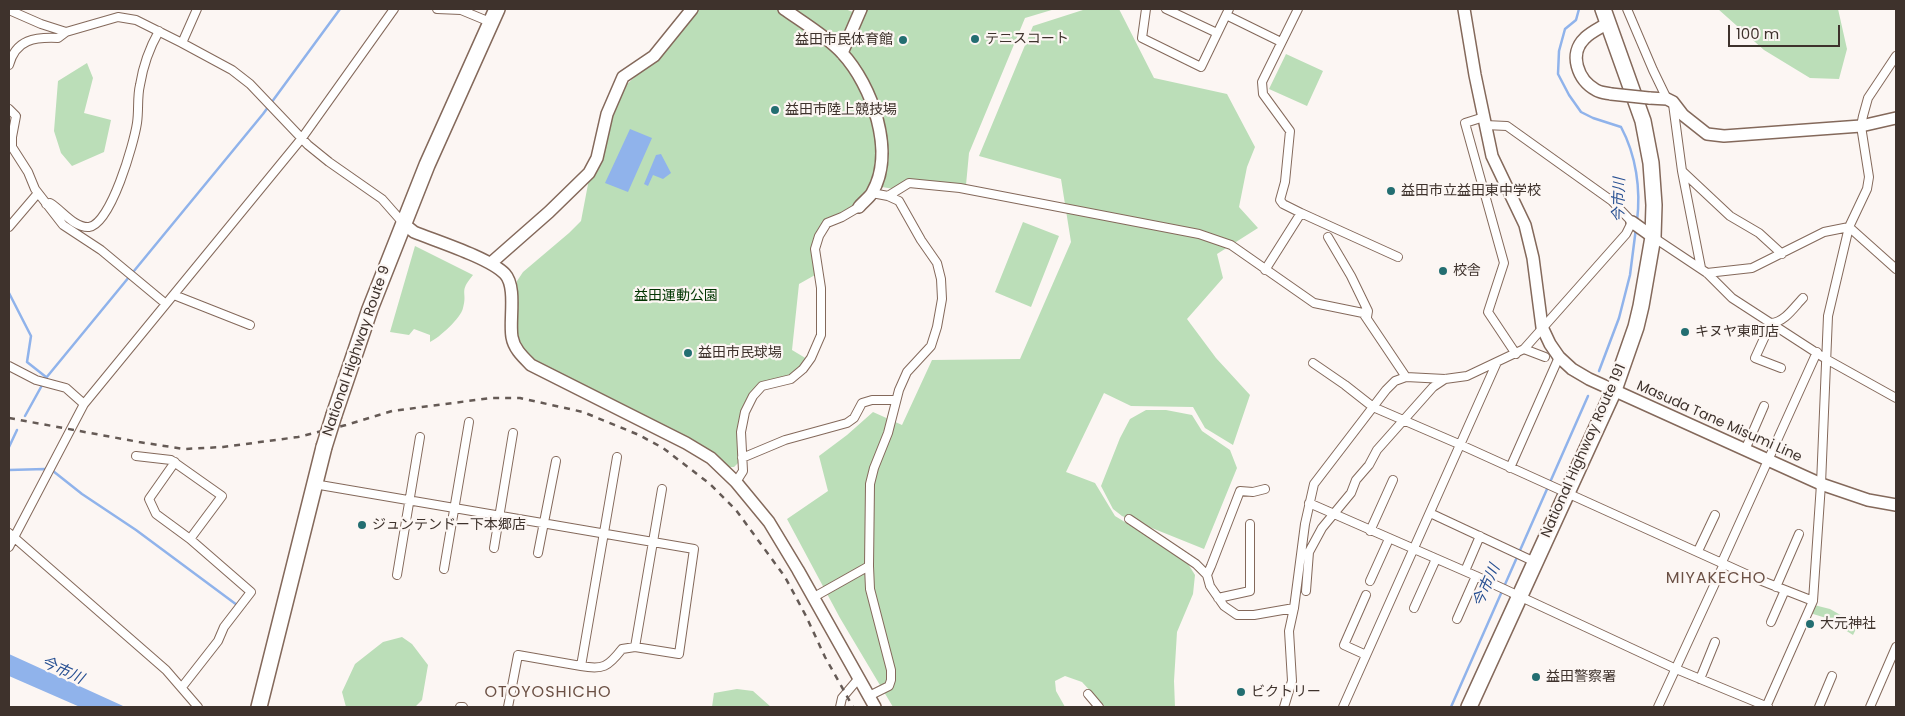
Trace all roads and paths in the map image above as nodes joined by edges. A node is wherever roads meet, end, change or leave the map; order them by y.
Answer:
1 (197, 9) edge
2 (394, 9) edge
3 (437, 9) edge
4 (692, 9) edge
5 (784, 9) edge
6 (861, 9) edge
7 (1146, 9) edge
8 (1166, 9) edge
9 (1298, 9) edge
10 (1464, 9) edge
11 (1627, 9) edge
12 (9, 10) edge
13 (1228, 12) edge
14 (494, 15) edge
15 (1606, 16) edge
16 (159, 31) junction
17 (66, 32) junction
18 (1217, 33) junction
19 (1281, 42) junction
20 (182, 43) junction
21 (842, 53) junction
22 (1896, 56) edge
23 (9, 65) edge
24 (1670, 100) junction
25 (9, 109) edge
26 (1896, 118) edge
27 (1484, 121) junction
28 (1861, 126) junction
29 (302, 138) junction
30 (1682, 171) junction
31 (38, 193) junction
32 (872, 193) junction
33 (888, 196) junction
34 (46, 204) junction
35 (859, 207) joint
36 (1301, 213) junction
37 (1632, 222) junction
38 (404, 224) junction
39 (9, 227) edge
40 (1849, 227) junction
41 (1328, 237) dead end
42 (1653, 237) junction
43 (1782, 254) junction
44 (1398, 257) dead end
45 (491, 263) junction
46 (1896, 269) edge
47 (1265, 270) junction
48 (1704, 271) junction
49 (174, 295) junction
50 (1803, 298) dead end
51 (166, 304) junction
52 (1367, 317) junction
53 (1772, 323) junction
54 (250, 325) dead end
55 (1542, 327) junction
56 (1524, 349) junction
57 (1817, 352) junction
58 (1516, 354) junction
59 (1545, 357) dead end
60 (1559, 357) junction
61 (1826, 359) junction
62 (1497, 362) junction
63 (1313, 363) dead end
64 (9, 366) edge
65 (1781, 368) dead end
66 (1406, 377) junction
67 (1445, 379) junction
68 (1614, 390) junction
69 (1896, 398) edge
70 (896, 400) junction
71 (84, 404) junction
72 (1764, 406) dead end
73 (1373, 407) junction
74 (1404, 421) junction
75 (469, 422) dead end
76 (513, 432) dead end
77 (420, 437) dead end
78 (1461, 445) junction
79 (1745, 450) junction
80 (136, 456) dead end
81 (617, 457) dead end
82 (742, 458) junction
83 (556, 461) dead end
84 (1769, 461) junction
85 (176, 462) junction
86 (1510, 468) junction
87 (1392, 480) dead end
88 (736, 482) junction
89 (314, 484) junction
90 (1821, 484) junction
91 (662, 489) dead end
92 (1265, 489) dead end
93 (1566, 492) junction
94 (1850, 494) junction
95 (1896, 500) edge
96 (410, 501) junction
97 (1308, 503) junction
98 (1896, 505) edge
99 (455, 508) junction
100 (1334, 514) junction
101 (1430, 514) junction
102 (1715, 514) dead end
103 (500, 515) junction
104 (1129, 519) dead end
105 (544, 523) junction
106 (1250, 524) dead end
107 (1370, 531) junction
108 (604, 533) junction
109 (1800, 534) dead end
110 (12, 535) edge
111 (1480, 536) junction
112 (190, 539) junction
113 (1389, 539) junction
114 (653, 542) junction
115 (9, 548) edge
116 (494, 548) dead end
117 (1413, 550) junction
118 (1698, 551) junction
119 (538, 553) dead end
120 (1436, 559) junction
121 (1535, 562) junction
122 (1722, 562) junction
123 (869, 566) junction
124 (444, 569) dead end
125 (1465, 572) junction
126 (397, 575) dead end
127 (1207, 575) junction
128 (1476, 576) junction
129 (1370, 581) dead end
130 (1776, 587) junction
131 (1785, 590) junction
132 (1306, 591) dead end
133 (1366, 595) dead end
134 (814, 597) junction
135 (1218, 598) junction
136 (1519, 598) junction
137 (1813, 601) junction
138 (1294, 608) junction
139 (1414, 608) dead end
140 (1457, 619) dead end
141 (1771, 622) dead end
142 (1715, 642) dead end
143 (635, 647) junction
144 (1896, 647) edge
145 (1366, 655) junction
146 (581, 666) junction
147 (1676, 669) junction
148 (1832, 676) dead end
149 (859, 678) junction
150 (1700, 679) junction
151 (182, 687) junction
152 (1088, 694) dead end
153 (869, 696) junction
154 (198, 707) edge
155 (259, 707) edge
156 (508, 707) edge
157 (840, 707) edge
158 (875, 707) edge
159 (1100, 707) edge
160 (1284, 707) edge
161 (1343, 707) edge
162 (1469, 707) edge
163 (1658, 707) edge
164 (1767, 707) edge
165 (1819, 707) edge
166 (1870, 707) edge

1 - 20 street
2 - 29 street
3 - 14 street
4 - 45 street
5 - 21 street
6 - 21 street
7 - 18 street
8 - 18 street
9 - 19 street
10 - 27 street, Masuda Tane Misumi Line
11 - 24 street
12 - 17 street
13 - 18 street
13 - 19 street
14 - 38 highway, National Highway Route 9
15 - 24 street, bridge
15 - 42 highway, National Highway Route 191
16 - 17 street
16 - 20 street
16 - 34 street
17 - 23 street
19 - 36 street
20 - 29 street
21 - 32 street
22 - 28 street
24 - 28 street
24 - 30 street
25 - 31 street
26 - 28 street
27 - 37 street
27 - 55 street, Masuda Tane Misumi Line
27 - 58 street
28 - 40 street
29 - 38 street
29 - 49 street
30 - 43 street
30 - 48 street
31 - 34 street
31 - 39 street
32 - 33 street
32 - 35 street
33 - 47 street
33 - 70 street
34 - 51 street
35 - 82 street
36 - 44 street
36 - 47 street
37 - 42 street
37 - 55 street
38 - 45 street
38 - 89 highway, National Highway Route 9, bridge
40 - 43 street
40 - 46 street
40 - 61 street
41 - 52 street
42 - 48 street
42 - 68 highway, National Highway Route 191
43 - 48 street
45 - 88 street
47 - 52 street
48 - 53 street
49 - 51 street
49 - 54 street
50 - 53 street
51 - 71 street
52 - 66 street
53 - 57 street
53 - 65 street
55 - 56 street
55 - 60 street, Masuda Tane Misumi Line
56 - 58 street
56 - 59 street
57 - 61 street
57 - 84 street
58 - 62 street
60 - 68 street, Masuda Tane Misumi Line
60 - 86 street
61 - 69 street
61 - 90 street
62 - 67 street
62 - 78 street
63 - 73 street
64 - 71 street
66 - 67 street
66 - 73 street
67 - 74 street
68 - 79 street, Masuda Tane Misumi Line
68 - 93 highway, National Highway Route 191
70 - 82 street
70 - 123 street
71 - 110 street
72 - 79 street
73 - 74 street
73 - 97 street
74 - 78 street
74 - 100 street
75 - 99 street
76 - 103 street
77 - 96 street
78 - 86 street
78 - 101 street
79 - 84 street, Masuda Tane Misumi Line
80 - 85 street
81 - 108 street
82 - 88 street
83 - 105 street
84 - 90 street, Masuda Tane Misumi Line
84 - 122 street
85 - 112 street
85 - 112 street
86 - 93 street
87 - 107 street
88 - 134 street
89 - 96 street
89 - 155 highway, National Highway Route 9
90 - 94 street, Masuda Tane Misumi Line
90 - 137 street
91 - 114 street
92 - 127 street
93 - 118 street
93 - 121 highway, National Highway Route 191
94 - 95 street, Masuda Tane Misumi Line
94 - 98 street, Masuda Tane Misumi Line
96 - 99 street
96 - 126 street
97 - 100 street
97 - 138 street
99 - 103 street
99 - 124 street
100 - 107 street
100 - 132 street
101 - 111 street
101 - 117 street
102 - 118 street
103 - 105 street
103 - 116 street
104 - 127 street
105 - 108 street
105 - 119 street
106 - 135 street
107 - 113 street
108 - 114 street
108 - 146 street
109 - 130 street
110 - 115 street
110 - 151 street
111 - 121 street
111 - 125 street
112 - 151 street
113 - 117 street
113 - 129 street
114 - 143 street
114 - 143 street
117 - 120 street
117 - 145 street
118 - 122 street
120 - 125 street
120 - 139 street
121 - 136 highway, National Highway Route 191
122 - 130 street
122 - 147 street
123 - 134 street
123 - 153 street
125 - 128 street
127 - 135 street
128 - 136 street
128 - 140 street
130 - 131 street
131 - 137 street
131 - 141 street
133 - 145 street
134 - 149 street
135 - 138 street
136 - 147 street
136 - 162 highway, National Highway Route 191
137 - 164 street
138 - 160 street
142 - 150 street
143 - 146 street
144 - 166 street
145 - 161 street
146 - 156 street
147 - 150 street
147 - 163 street
148 - 165 street
149 - 153 street
149 - 157 street
150 - 164 street
151 - 154 street
152 - 159 street
153 - 158 street

